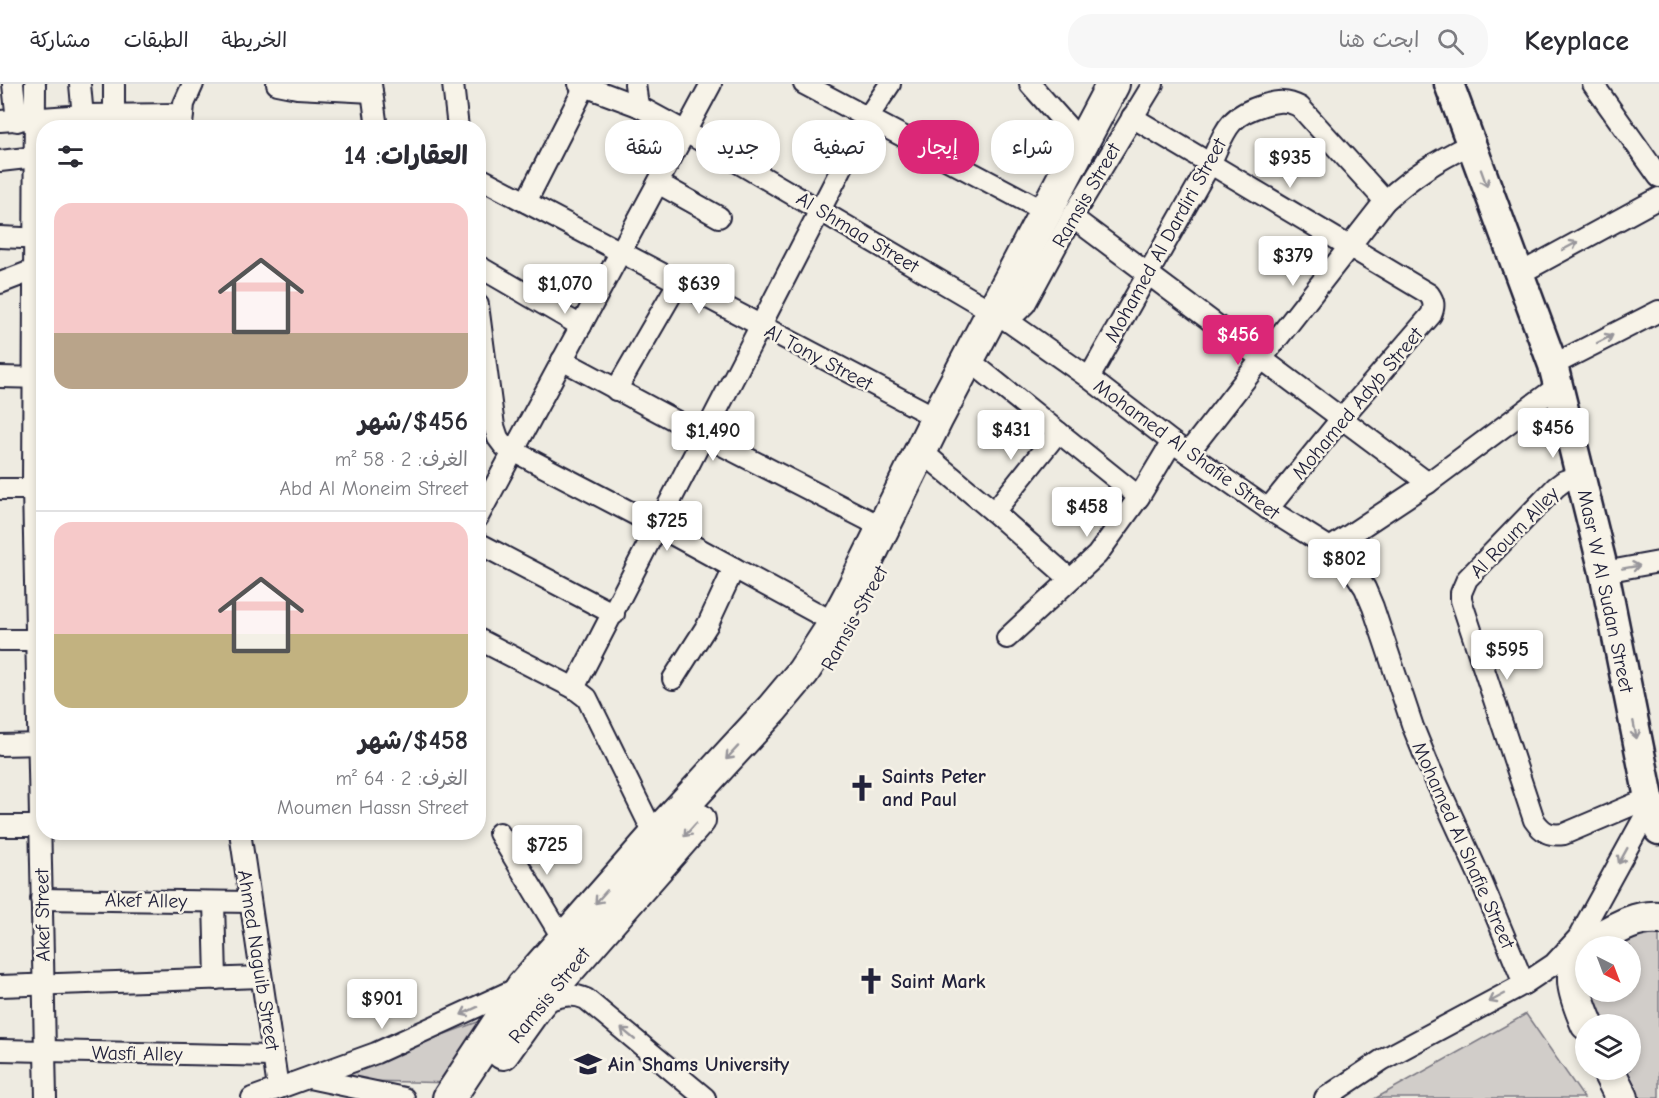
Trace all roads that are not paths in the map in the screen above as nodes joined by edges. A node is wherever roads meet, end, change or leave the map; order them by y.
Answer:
1 (13, 84) edge
2 (35, 84) edge
3 (80, 84) edge
4 (114, 84) edge
5 (193, 84) edge
6 (277, 84) edge
7 (453, 84) edge
8 (635, 84) edge
9 (693, 84) edge
10 (711, 84) edge
11 (804, 84) edge
12 (890, 84) edge
13 (1030, 84) edge
14 (1113, 84) edge
15 (1132, 84) edge
16 (1153, 84) edge
17 (1449, 84) edge
18 (1593, 84) edge
19 (584, 85) edge
20 (372, 88) edge
21 (638, 106) junction
22 (699, 106) junction
23 (114, 114) junction
24 (868, 117) junction
25 (1131, 117) junction
26 (17, 120) edge
27 (36, 120) edge
28 (84, 120) edge
29 (88, 120) edge
30 (172, 120) edge
31 (182, 120) edge
32 (376, 120) edge
33 (457, 120) edge
34 (686, 132) junction
35 (1093, 139) junction
36 (1471, 144) junction
37 (35, 157) junction
38 (0, 162) edge
39 (36, 164) edge
40 (1210, 164) junction
41 (1659, 177) edge
42 (486, 181) edge
43 (658, 183) junction
44 (1659, 198) edge
45 (1385, 201) junction
46 (526, 202) junction
47 (821, 210) junction
48 (1059, 215) junction
49 (719, 217) dead end
50 (0, 237) edge
51 (36, 239) edge
52 (1348, 246) junction
53 (621, 252) junction
54 (36, 258) edge
55 (34, 270) junction
56 (486, 271) edge
57 (1148, 273) junction
58 (1519, 274) junction
59 (0, 283) edge
60 (678, 283) junction
61 (1659, 311) edge
62 (36, 313) edge
63 (999, 316) junction
64 (581, 326) junction
65 (761, 326) junction
66 (1261, 359) junction
67 (562, 360) junction
68 (486, 365) edge
69 (980, 369) junction
70 (1556, 376) junction
71 (0, 377) edge
72 (36, 378) edge
73 (1089, 378) junction
74 (616, 390) junction
75 (937, 418) junction
76 (1341, 419) junction
77 (1058, 432) junction
78 (704, 436) junction
79 (1180, 447) junction
80 (514, 453) junction
81 (927, 456) junction
82 (1581, 475) junction
83 (1428, 483) junction
84 (0, 489) edge
85 (36, 489) edge
86 (1139, 498) junction
87 (486, 503) edge
88 (1269, 509) junction
89 (994, 512) junction
90 (659, 527) junction
91 (884, 528) junction
92 (486, 547) edge
93 (1330, 548) junction
94 (1659, 562) edge
95 (734, 568) junction
96 (1604, 572) junction
97 (1070, 579) junction
98 (614, 614) junction
99 (835, 623) junction
100 (1007, 638) dead end
101 (0, 640) edge
102 (36, 640) edge
103 (486, 643) edge
104 (673, 679) dead end
105 (574, 688) junction
106 (36, 744) edge
107 (0, 745) edge
108 (1653, 811) edge
109 (0, 826) edge
110 (36, 826) edge
111 (499, 833) dead end
112 (655, 836) junction
113 (42, 840) edge
114 (241, 840) edge
115 (41, 899) junction
116 (214, 902) junction
117 (250, 902) junction
118 (1659, 918) edge
119 (1579, 936) edge
120 (1603, 936) edge
121 (563, 939) junction
122 (1575, 953) edge
123 (1575, 968) edge
124 (261, 977) junction
125 (216, 979) junction
126 (1524, 984) junction
127 (43, 985) junction
128 (0, 986) edge
129 (531, 995) junction
130 (1575, 995) edge
131 (0, 1050) edge
132 (45, 1051) junction
133 (273, 1056) junction
134 (309, 1078) junction
135 (1613, 1080) edge
136 (278, 1088) junction
137 (46, 1098) edge
138 (252, 1098) edge
139 (404, 1098) edge
140 (449, 1098) edge
141 (472, 1098) edge
142 (705, 1098) edge
143 (1325, 1098) edge
144 (1622, 1098) edge

1 - 26 street
2 - 26 street, Akef Street
3 - 28 street
4 - 23 street
5 - 31 street
6 - 20 street
7 - 33 street
8 - 21 street
9 - 22 street
10 - 22 street
11 - 24 street
12 - 24 street
13 - 35 street
14 - 35 main road, Ramsis Street
15 - 35 main road
16 - 25 street, Ramsis Street
17 - 36 main road, Masr W Al Sudan Street
18 - 41 street
19 - 21 street, Al Shmaa Street
19 - 46 street
20 - 32 street
21 - 34 street, Al Shmaa Street
22 - 34 street
23 - 29 street
23 - 30 street
24 - 47 street
24 - 48 street
25 - 40 street
25 - 48 street, Ramsis Street
26 - 27 street
26 - 37 street, Akef Street
34 - 43 street
34 - 47 street, Al Shmaa Street
35 - 48 main road, Ramsis Street
35 - 63 main road
36 - 45 street
36 -> 58 main road, Masr W Al Sudan Street
37 - 38 street
37 - 39 street, Akef Street
40 - 45 street, Mohamed Al Dardiri Street
40 - 52 street
40 - 57 street, Mohamed Al Dardiri Street
42 - 46 street, Al Tony Street
43 - 49 street
43 - 53 street
58 -> 44 street
45 - 52 street
46 - 53 street, Al Tony Street
47 - 63 street, Al Shmaa Street
47 - 65 street
48 - 57 street
48 - 63 main road, Ramsis Street
50 - 51 street
52 - 66 street
52 - 76 street, Mohamed Adyb Street
53 - 60 street, Al Tony Street
53 - 64 street
54 - 55 street, Akef Street
55 - 59 street
55 - 62 street, Akef Street
56 - 64 street
57 - 66 street
57 - 73 street, Mohamed Al Dardiri Street
58 - 70 main road, Masr W Al Sudan Street
60 - 65 street, Al Tony Street
60 - 74 street
70 -> 61 street
63 - 69 main road, Ramsis Street
63 - 73 street, Mohamed Al Shafie Street
63 - 75 main road, Ramsis Street
64 - 67 street
65 - 75 street, Al Tony Street
65 - 78 street
66 - 76 street
66 - 79 street
67 - 74 street
67 - 80 street
68 - 80 street
69 - 77 street
69 - 81 main road, Ramsis Street
70 - 82 main road, Masr W Al Sudan Street
70 - 83 street
71 - 72 street
73 - 79 street, Mohamed Al Shafie Street
74 - 78 street
75 - 81 main road, Ramsis Street
76 - 83 street
76 - 88 street, Mohamed Adyb Street
77 - 86 street
77 - 89 street
78 - 90 street
78 - 91 street
79 - 86 street
79 - 88 street, Mohamed Al Shafie Street
80 - 87 street
80 - 90 street
81 - 89 street
81 - 91 main road, Ramsis Street
81 -> 129 main road, Ramsis Street
82 - 96 main road, Masr W Al Sudan Street
82 - 108 street, Al Roum Alley
83 - 93 street
84 - 85 street
86 - 97 street
88 - 93 street, Mohamed Al Shafie Street
89 - 97 street
90 - 95 street
90 - 98 street
91 - 99 main road, Ramsis Street
92 - 98 street
93 - 126 street, Mohamed Al Shafie Street
96 -> 94 street
95 - 99 street
95 - 104 street
96 -> 108 main road, Masr W Al Sudan Street
97 - 100 street
98 - 105 street
99 -> 112 main road, Ramsis Street
101 - 102 street
103 - 105 street
105 - 112 street
106 - 107 street
108 -> 119 street
109 - 110 street
111 - 121 street
112 -> 121 main road, Ramsis Street
113 - 115 street, Akef Street
114 - 117 street, Ahmed Naguib Street
115 - 116 street, Akef Alley
115 - 127 street, Akef Street
116 - 117 street, Akef Alley
116 - 125 street
117 - 124 street, Ahmed Naguib Street
118 - 120 main road
121 - 129 main road, Ramsis Street
122 - 126 street
123 - 130 main road
124 - 125 street
124 - 133 street, Ahmed Naguib Street
125 - 127 street
126 -> 143 street
127 - 128 street
127 - 132 street, Akef Street
129 -> 134 street
129 - 140 main road, Ramsis Street
129 - 141 main road, Ramsis Street
142 -> 129 street
131 - 132 street, Wasfi Alley
132 - 133 street, Wasfi Alley
132 - 137 street, Akef Street
133 - 136 street, Ahmed Naguib Street
134 - 136 street
134 - 139 street
135 - 144 main road
136 - 138 street

